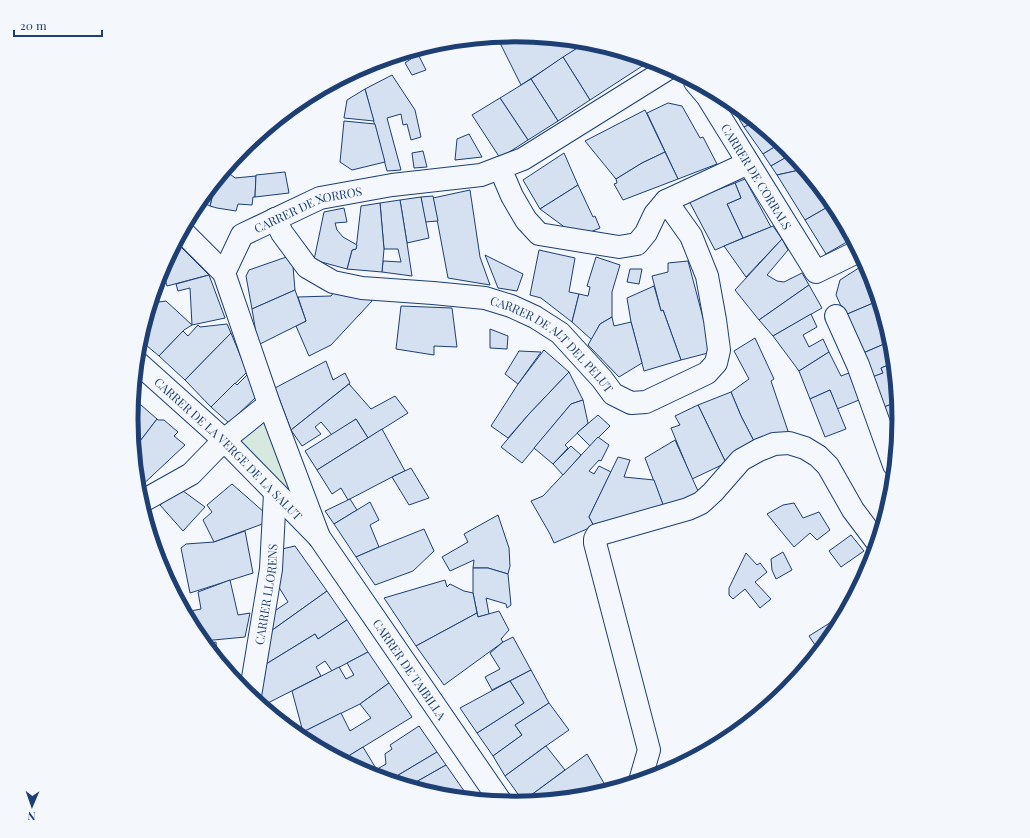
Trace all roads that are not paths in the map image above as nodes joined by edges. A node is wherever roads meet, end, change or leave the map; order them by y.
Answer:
1 (662, 72) edge
2 (705, 94) edge
3 (748, 163) junction
4 (500, 168) junction
5 (666, 201) junction
6 (275, 219) junction
7 (186, 235) edge
8 (854, 254) edge
9 (224, 273) junction
10 (836, 316) dead end
11 (142, 366) edge
12 (270, 404) junction
13 (224, 440) junction
14 (890, 454) edge
15 (275, 493) junction
16 (146, 499) edge
17 (319, 537) junction
18 (873, 537) edge
19 (251, 689) edge
20 (642, 774) edge
21 (491, 795) edge

1 - 4 street, CARRER DE XORROS
2 - 3 street, CARRER DE CORRALS
3 - 5 street
3 - 8 street, CARRER DE CORRALS
4 - 5 street
4 - 6 street, CARRER DE XORROS
5 - 6 street, CARRER DE ALT DEL PELUT
6 - 9 street, CARRER DE XORROS
7 - 9 street
9 - 12 street
10 - 14 street
11 - 13 street, CARRER DE LA VERGE DE LA SALUT
12 - 13 street
12 - 17 street
13 - 15 street, CARRER DE LA VERGE DE LA SALUT
13 - 16 street
15 - 17 street, CARRER DE LA VERGE DE LA SALUT
15 - 19 street, CARRER LLORENS
17 - 21 street, CARRER DE TAIBILLA
18 - 20 street

